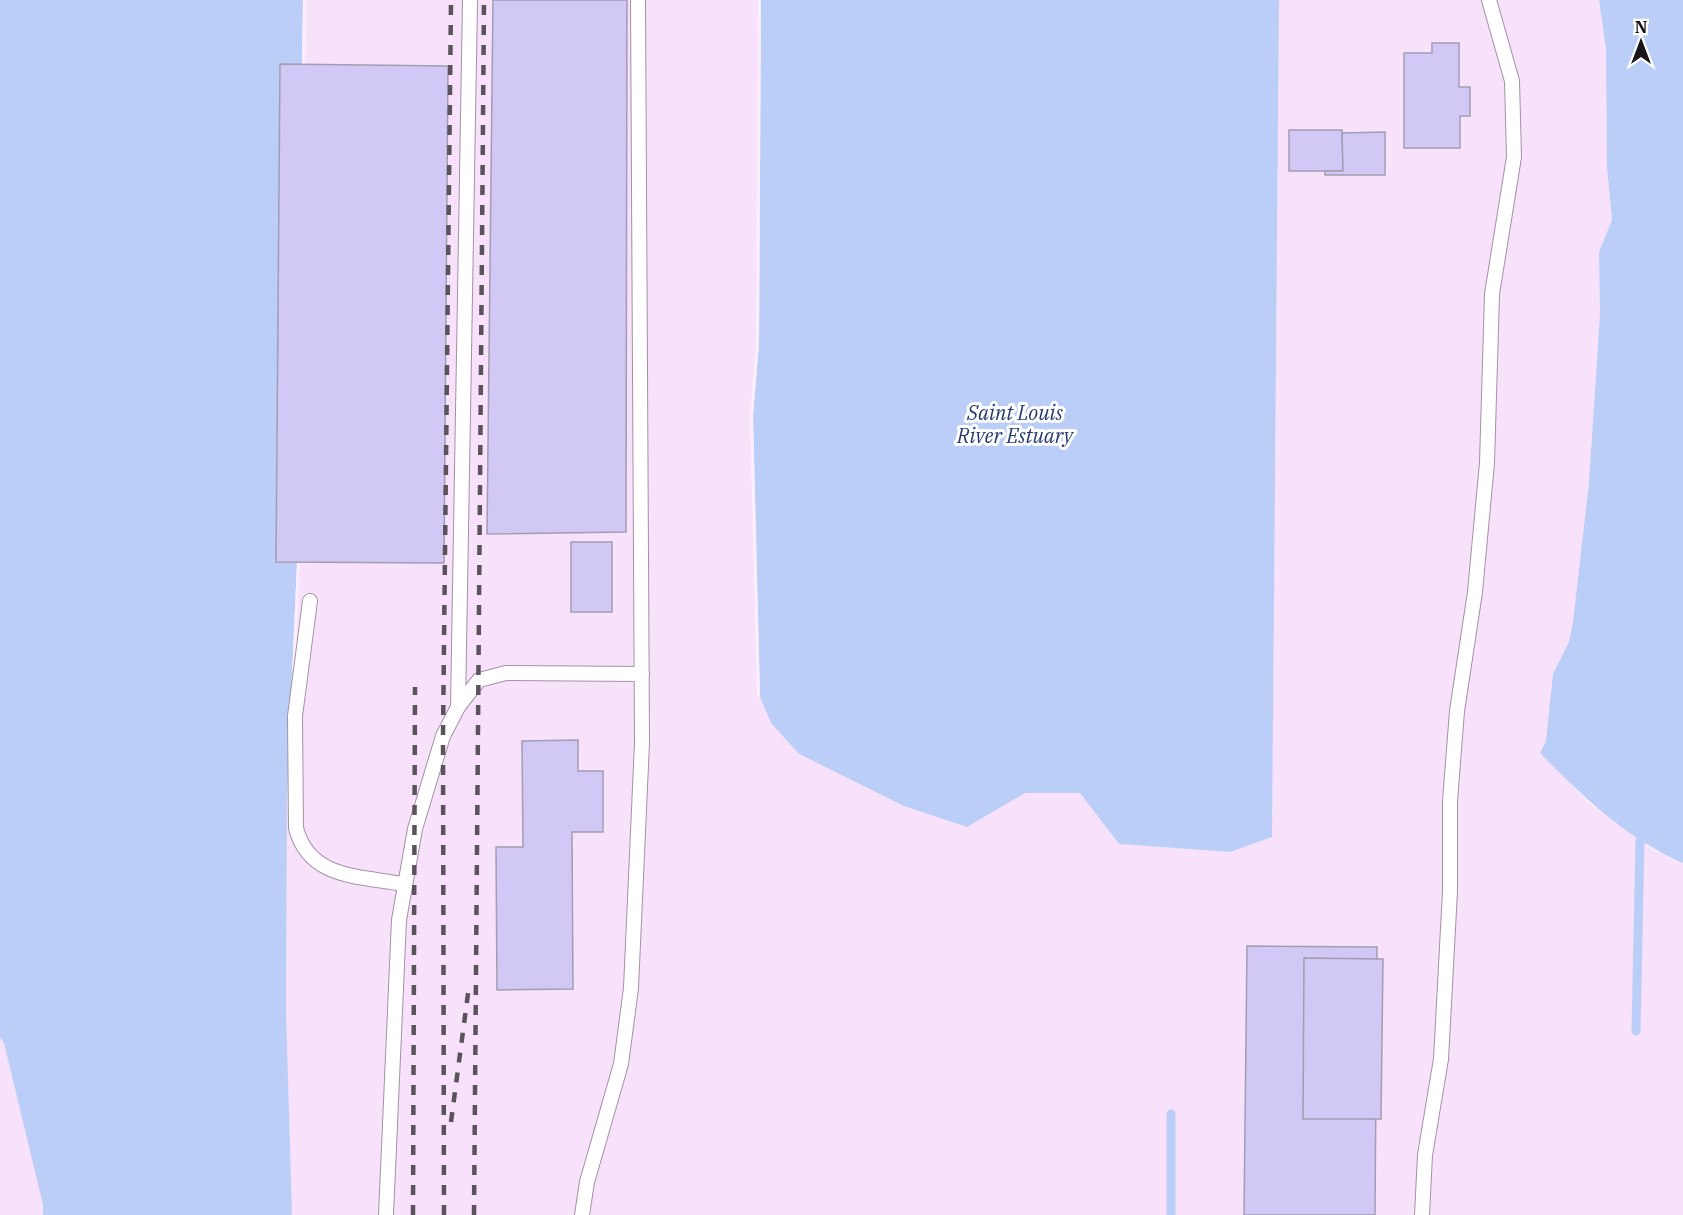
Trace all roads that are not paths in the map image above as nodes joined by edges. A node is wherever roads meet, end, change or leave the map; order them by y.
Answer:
1 (470, 0) edge
2 (638, 0) edge
3 (1489, 0) edge
4 (310, 601) dead end
5 (642, 674) junction
6 (458, 707) junction
7 (404, 884) junction
8 (386, 1215) edge
9 (582, 1215) edge
10 (1422, 1215) edge

1 - 6 lane
2 - 5 lane
3 - 10 lane
4 - 7 lane
5 - 6 lane
5 - 9 lane
6 - 7 lane
7 - 8 lane

